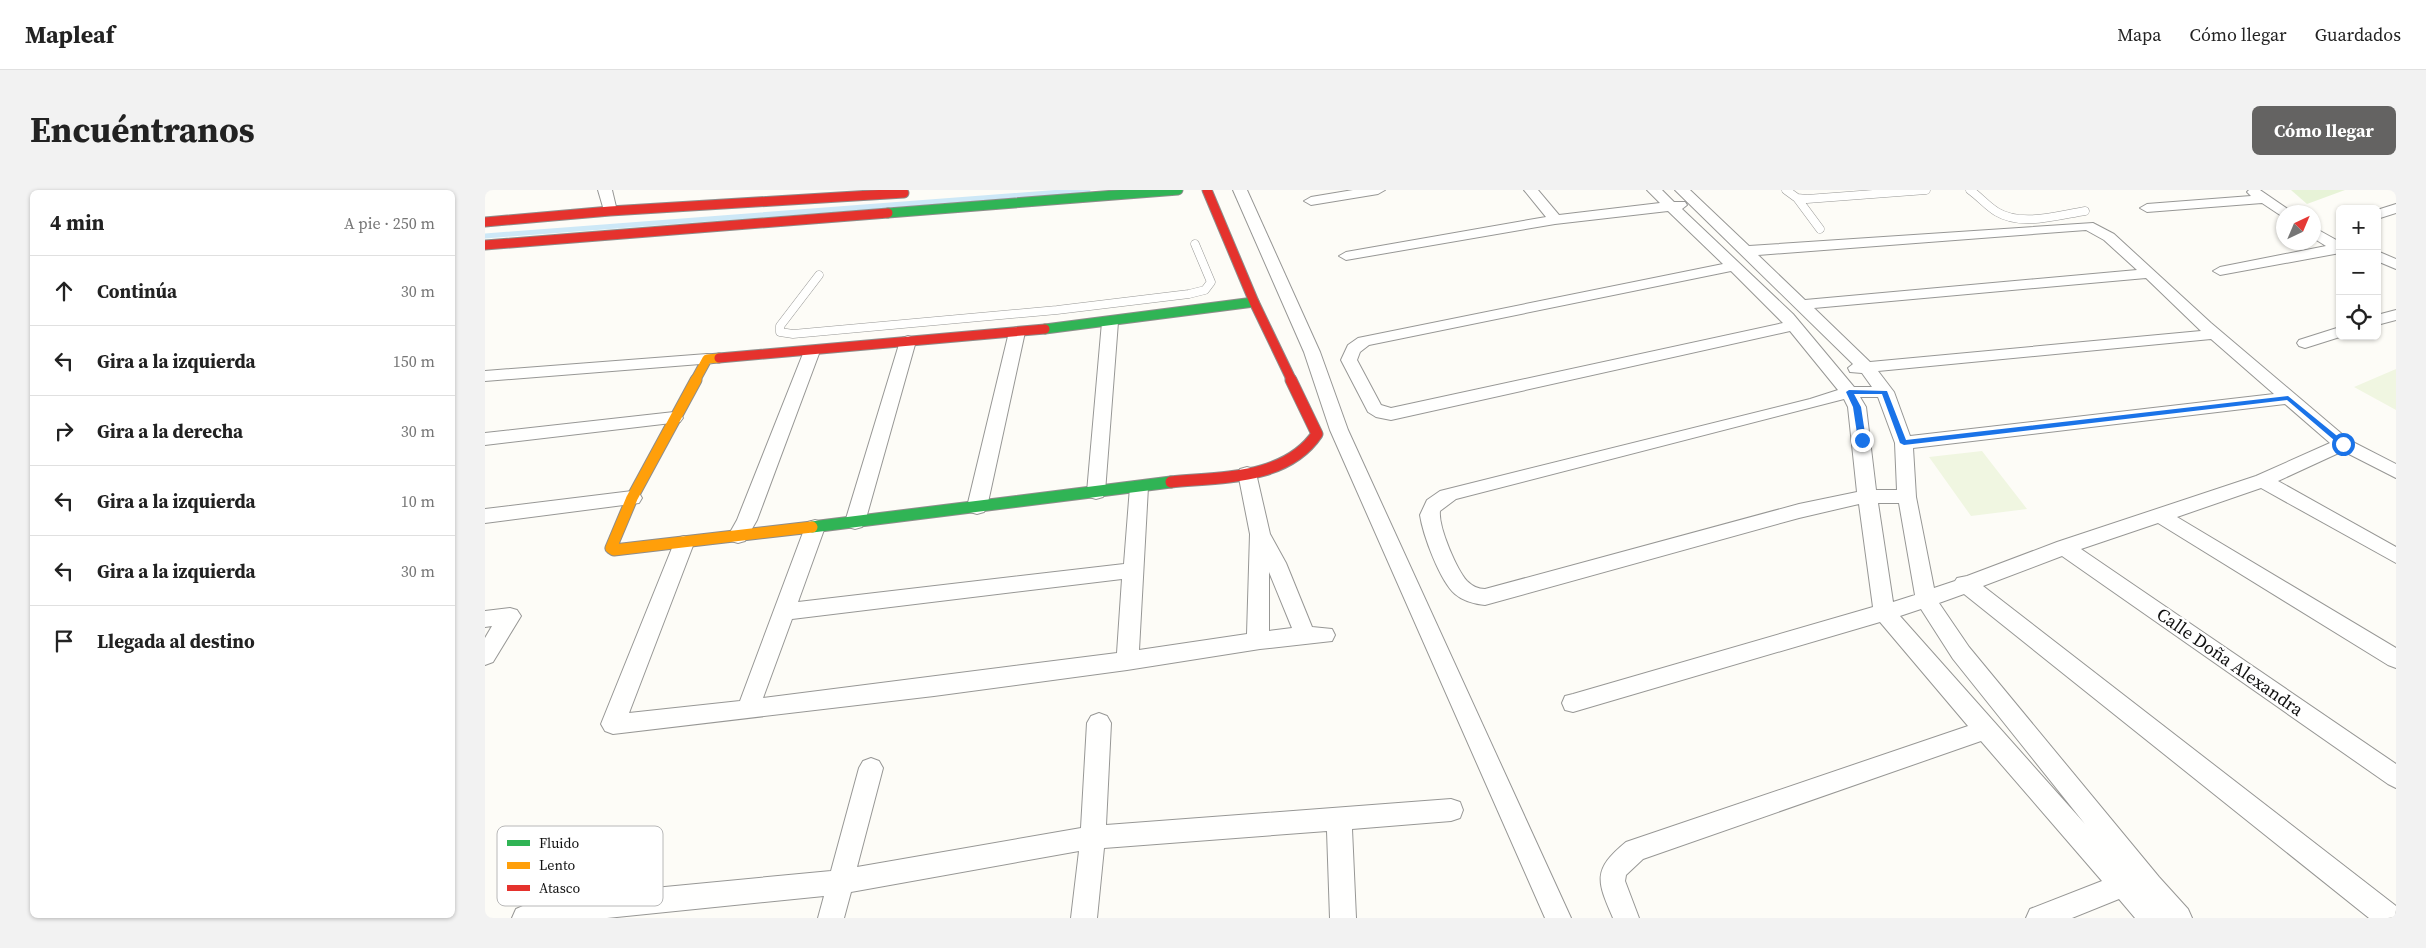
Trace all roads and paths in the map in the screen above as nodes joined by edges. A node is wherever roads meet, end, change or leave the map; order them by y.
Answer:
1 (605, 190) edge
2 (1178, 190) edge
3 (1207, 190) edge
4 (1240, 190) edge
5 (1379, 190) edge
6 (1531, 190) edge
7 (1654, 190) edge
8 (1786, 190) edge
9 (1926, 190) edge
10 (1970, 190) edge
11 (2250, 190) edge
12 (916, 192) dead end
13 (2266, 194) edge
14 (1688, 196) edge
15 (1797, 198) junction
16 (1311, 201) dead end
17 (2278, 205) edge
18 (2288, 205) edge
19 (1671, 207) junction
20 (2147, 208) dead end
21 (2396, 208) edge
22 (610, 210) junction
23 (2085, 211) dead end
24 (2381, 214) edge
25 (1555, 220) junction
26 (485, 222) edge
27 (2321, 226) edge
28 (1819, 229) dead end
29 (2321, 233) edge
30 (2336, 237) edge
31 (2336, 237) edge
32 (2336, 239) edge
33 (1195, 244) dead end
34 (485, 245) edge
35 (1346, 256) dead end
36 (2381, 257) edge
37 (1741, 258) junction
38 (2396, 265) edge
39 (2220, 271) dead end
40 (2381, 271) edge
41 (2150, 273) junction
42 (819, 275) dead end
43 (2396, 278) edge
44 (1254, 302) junction
45 (1057, 310) junction
46 (1797, 315) junction
47 (2396, 315) edge
48 (2381, 319) edge
49 (1111, 322) junction
50 (1056, 328) junction
51 (1017, 332) junction
52 (2336, 333) edge
53 (2215, 334) junction
54 (909, 341) junction
55 (2305, 343) dead end
56 (812, 351) junction
57 (707, 359) junction
58 (1867, 368) junction
59 (1831, 369) junction
60 (485, 376) edge
61 (1849, 392) junction
62 (1885, 392) junction
63 (2288, 398) junction
64 (674, 418) junction
65 (485, 439) edge
66 (1904, 443) junction
67 (2343, 444) junction
68 (2396, 472) edge
69 (1247, 473) junction
70 (2263, 481) junction
71 (1139, 487) junction
72 (1096, 492) junction
73 (1867, 496) junction
74 (1907, 497) junction
75 (632, 498) junction
76 (977, 506) junction
77 (2159, 515) junction
78 (485, 516) edge
79 (855, 522) junction
80 (815, 527) junction
81 (1260, 534) junction
82 (738, 536) junction
83 (684, 543) junction
84 (2064, 548) junction
85 (2396, 556) edge
86 (1133, 570) junction
87 (1964, 584) junction
88 (1926, 600) junction
89 (785, 612) junction
90 (1884, 612) junction
91 (485, 618) edge
92 (1258, 640) junction
93 (485, 656) edge
94 (2396, 659) edge
95 (1127, 661) junction
96 (1573, 703) dead end
97 (748, 709) junction
98 (1099, 723) dead end
99 (1985, 730) junction
100 (871, 768) dead end
101 (2396, 777) edge
102 (1451, 810) dead end
103 (1339, 818) junction
104 (1093, 837) junction
105 (840, 882) junction
106 (2124, 886) junction
107 (663, 903) edge
108 (638, 906) edge
109 (579, 913) edge
110 (525, 918) edge
111 (831, 918) edge
112 (1084, 918) edge
113 (1343, 918) edge
114 (1558, 918) edge
115 (1626, 918) edge
116 (2039, 918) edge
117 (2152, 918) edge
118 (2179, 918) edge
119 (2390, 918) edge

1 - 22 street
2 - 34 street
3 - 44 street
4 - 114 street
5 - 16 street
6 - 25 street
7 - 19 street
8 - 15 lane
9 - 15 lane
10 - 23 lane
11 - 13 street
12 - 22 street
13 - 17 street
13 - 18 street
13 - 20 street
14 - 19 street
14 - 37 street
15 - 28 lane
19 - 25 street
19 - 37 street
21 - 24 street
22 - 26 street
25 - 35 street
27 - 30 street
29 - 31 street
32 - 39 street
33 - 45 lane
36 - 38 street
37 - 41 street
37 - 46 street
37 - 46 street
40 - 43 street
41 - 46 street
41 - 53 street
42 - 45 lane
44 - 49 street
44 - 69 street
45 - 50 lane
46 - 58 street
46 - 59 street
47 - 48 street
49 - 50 street
49 - 72 street
50 - 51 street
51 - 54 street
51 - 76 street
52 - 55 street
53 - 58 street
53 - 63 street
54 - 56 street
54 - 79 street
56 - 57 street
56 - 82 street
57 - 60 street
57 - 64 street
58 - 59 street
58 - 62 street
59 - 61 street
61 - 62 street
61 - 73 street
61 - 73 street
62 - 66 street
63 - 66 street
63 - 67 street
64 - 65 street
64 - 75 street
66 - 74 street
67 - 68 street
67 - 70 street
69 - 71 street
69 - 81 street
70 - 77 street
70 - 85 street
71 - 72 street
71 - 86 street
72 - 76 street
73 - 74 street
73 - 90 street
74 - 88 street
75 - 78 street
75 - 83 street
76 - 79 street
77 - 84 street
77 - 94 street
79 - 80 street
80 - 82 street
80 - 89 street
81 - 92 street
81 - 92 street
82 - 83 street
83 - 97 street
84 - 87 street
84 - 101 street, Calle Doña Alexandra
86 - 89 street
86 - 95 street
87 - 88 street
87 - 119 street
88 - 90 street
88 - 118 street
89 - 97 street
90 - 96 street
90 - 99 street
91 - 93 street
92 - 95 street
95 - 97 street
98 - 104 street
99 - 106 street
99 - 115 street
100 - 105 street
102 - 103 street
103 - 104 street
103 - 113 street
104 - 105 street
104 - 112 street
105 - 107 street
105 - 111 street
106 - 116 street
106 - 117 street
108 - 109 street
109 - 110 street

